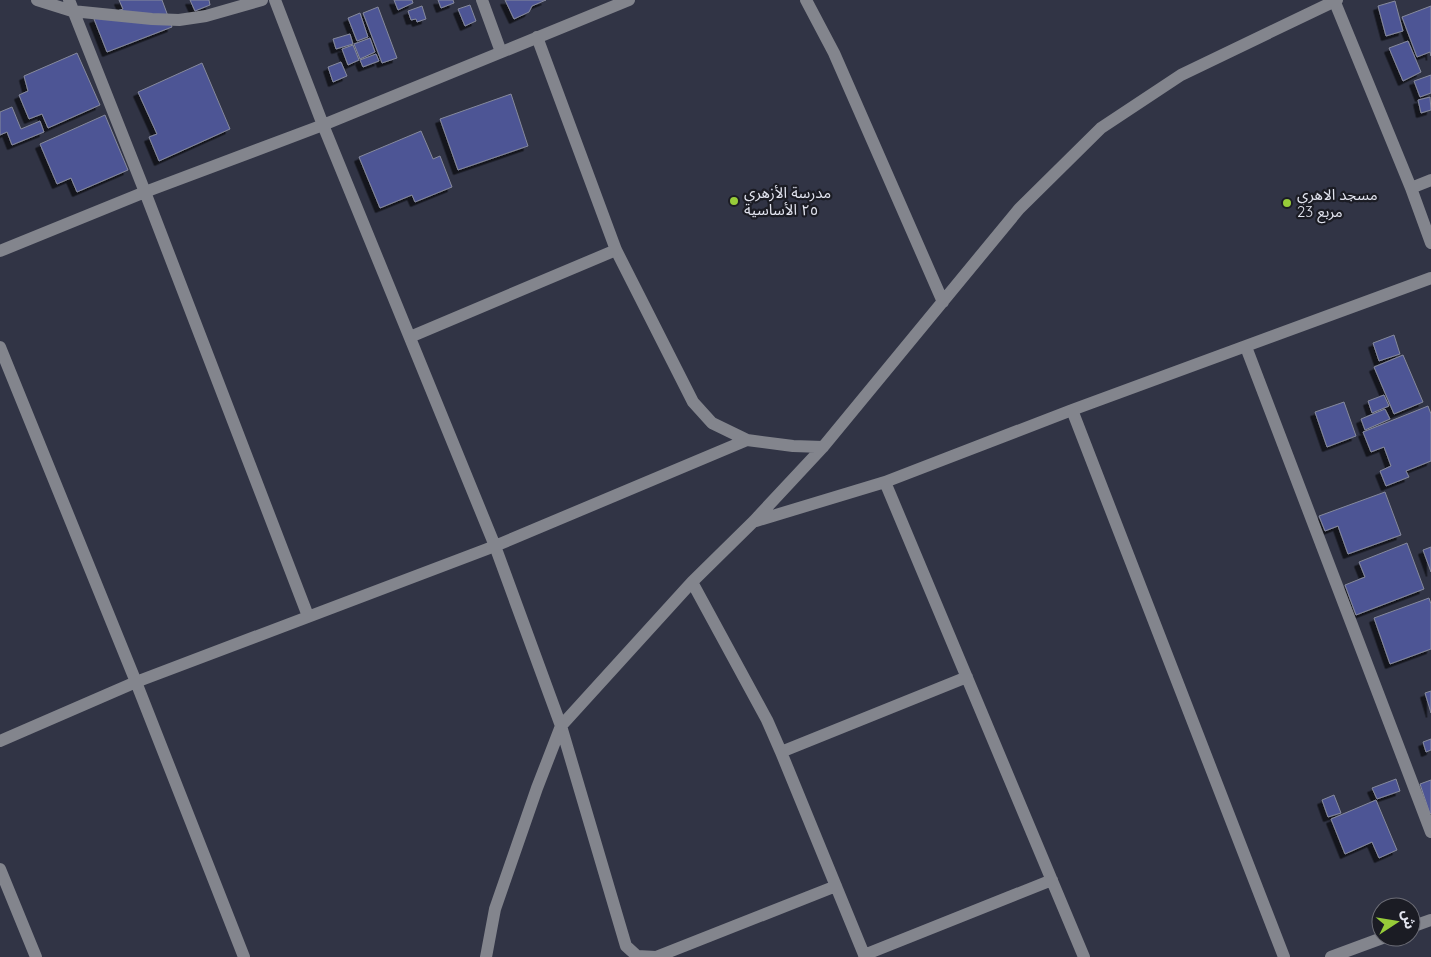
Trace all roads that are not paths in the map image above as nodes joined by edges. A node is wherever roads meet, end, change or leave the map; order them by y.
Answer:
1 (37, 0) edge
2 (262, 0) edge
3 (275, 0) edge
4 (482, 0) edge
5 (629, 0) edge
6 (806, 0) edge
7 (1335, 0) edge
8 (70, 5) edge
9 (537, 37) junction
10 (501, 52) junction
11 (323, 125) junction
12 (1431, 180) edge
13 (1412, 188) junction
14 (145, 192) junction
15 (1431, 243) edge
16 (616, 250) junction
17 (0, 251) edge
18 (1431, 278) edge
19 (943, 302) junction
20 (410, 337) junction
21 (0, 347) edge
22 (1246, 347) junction
23 (1072, 410) junction
24 (747, 440) junction
25 (823, 447) junction
26 (885, 482) junction
27 (754, 521) junction
28 (495, 546) junction
29 (692, 582) junction
30 (308, 616) junction
31 (966, 677) junction
32 (136, 682) junction
33 (560, 726) junction
34 (0, 742) edge
35 (782, 752) junction
36 (1431, 832) edge
37 (0, 869) edge
38 (1052, 880) junction
39 (836, 886) junction
40 (1371, 942) edge
41 (864, 956) edge
42 (36, 957) edge
43 (244, 957) edge
44 (486, 957) edge
45 (1084, 957) edge
46 (1284, 957) edge
47 (1331, 957) edge

1 - 8 street
2 - 8 street
3 - 11 street
4 - 10 street
5 - 9 street
6 - 19 street
7 - 13 street
7 - 19 street
8 - 14 street
9 - 10 street
9 - 16 street
10 - 11 street
11 - 14 street
11 - 20 street
12 - 13 street
13 - 15 street
14 - 17 street
14 - 30 street
16 - 20 street
16 - 24 street
18 - 22 street
19 - 25 street
20 - 28 street
21 - 32 street
22 - 23 street
22 - 36 street
23 - 26 street
23 - 46 street
24 - 25 street
24 - 28 street
25 - 27 street
26 - 27 street
26 - 31 street
27 - 29 street
28 - 30 street
28 - 33 street
29 - 33 street
29 - 35 street
30 - 32 street
31 - 35 street
31 - 38 street
32 - 34 street
32 - 43 street
33 - 39 street
33 - 44 street
35 - 39 street
37 - 42 street
38 - 41 street
38 - 45 street
39 - 41 street
40 - 47 street

